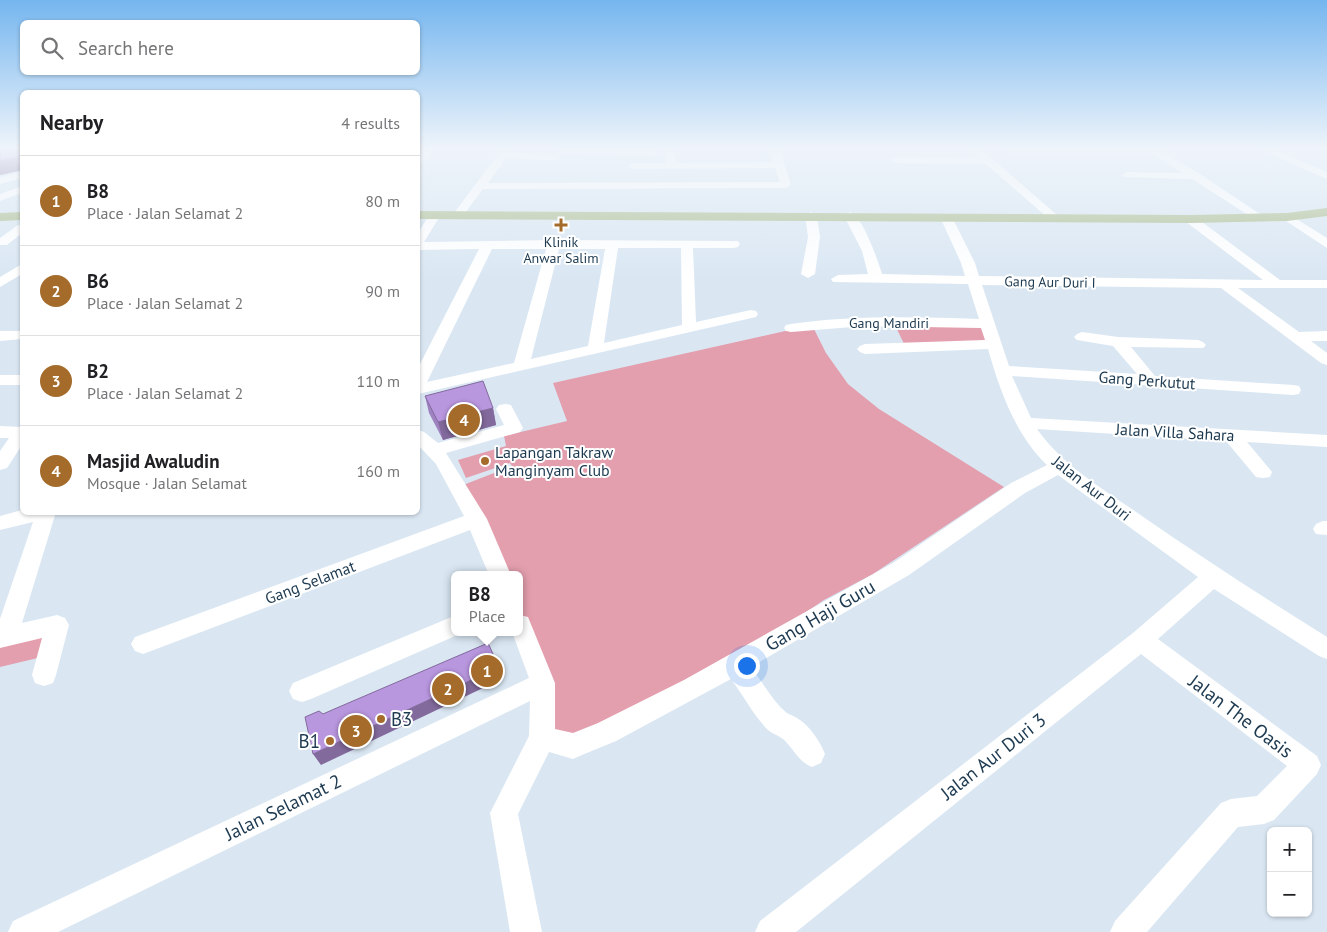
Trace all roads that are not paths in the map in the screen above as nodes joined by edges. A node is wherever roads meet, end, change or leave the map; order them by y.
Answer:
1 (16, 191) edge
2 (476, 191) edge
3 (1023, 191) edge
4 (1220, 191) edge
5 (0, 198) edge
6 (1327, 212) edge
7 (458, 215) junction
8 (0, 216) edge
9 (20, 216) edge
10 (420, 216) edge
11 (434, 216) junction
12 (811, 216) junction
13 (850, 216) junction
14 (946, 217) junction
15 (1053, 217) junction
16 (1287, 217) junction
17 (1260, 218) junction
18 (1190, 219) junction
19 (20, 230) edge
20 (420, 239) edge
21 (2, 243) edge
22 (20, 243) edge
23 (554, 244) junction
24 (612, 244) junction
25 (687, 244) junction
26 (734, 244) dead end
27 (1327, 244) edge
28 (420, 246) edge
29 (487, 246) junction
30 (20, 269) edge
31 (808, 274) dead end
32 (876, 278) junction
33 (838, 279) dead end
34 (973, 279) junction
35 (0, 283) edge
36 (1276, 283) junction
37 (1223, 284) junction
38 (1327, 284) edge
39 (751, 314) dead end
40 (988, 324) junction
41 (791, 328) dead end
42 (689, 329) junction
43 (20, 335) edge
44 (0, 336) edge
45 (1327, 336) edge
46 (1082, 337) dead end
47 (1295, 337) junction
48 (1118, 342) junction
49 (993, 344) junction
50 (1198, 345) dead end
51 (595, 348) junction
52 (865, 349) dead end
53 (1327, 360) edge
54 (521, 365) junction
55 (1002, 370) junction
56 (420, 379) edge
57 (0, 380) edge
58 (20, 380) edge
59 (1150, 380) junction
60 (420, 389) edge
61 (1293, 390) dead end
62 (504, 409) dead end
63 (1024, 423) junction
64 (0, 432) edge
65 (20, 433) edge
66 (20, 436) edge
67 (1232, 436) junction
68 (420, 437) edge
69 (1327, 441) edge
70 (434, 450) junction
71 (0, 464) edge
72 (1060, 466) junction
73 (1263, 472) dead end
74 (31, 515) edge
75 (43, 515) edge
76 (477, 519) junction
77 (0, 522) edge
78 (498, 571) edge
79 (1213, 577) junction
80 (451, 627) edge
81 (523, 632) edge
82 (3, 637) edge
83 (1140, 640) junction
84 (143, 644) dead end
85 (1327, 650) edge
86 (735, 664) junction
87 (44, 675) dead end
88 (543, 683) junction
89 (302, 691) dead end
90 (542, 738) junction
91 (812, 754) dead end
92 (24, 932) edge
93 (526, 932) edge
94 (771, 932) edge
95 (1126, 932) edge

1 - 5 street
2 - 7 street
3 - 15 street
4 - 17 street
6 - 16 main road
7 - 11 main road
7 - 12 main road
8 - 9 main road
10 - 11 main road
11 - 20 street
12 - 13 main road
12 - 31 street
13 - 14 main road
13 - 32 street
14 - 15 main road
14 - 34 street, Jalan Aur Duri
15 - 18 main road
16 - 17 main road
16 - 27 street
17 - 18 main road
18 - 36 street
19 - 21 street
21 - 22 street
23 - 24 street
23 - 29 street
23 - 54 street
24 - 25 street
24 - 51 street
25 - 26 street
25 - 42 street
28 - 29 street
29 - 56 street
30 - 35 street
32 - 33 street, Gang Aur Duri I
32 - 34 street, Gang Aur Duri I
34 - 37 street, Gang Aur Duri I
34 - 40 street, Jalan Aur Duri
36 - 37 street, Gang Aur Duri I
36 - 38 street, Gang Aur Duri I
37 - 47 street
39 - 42 street
40 - 41 street, Gang Mandiri
40 - 49 street, Jalan Aur Duri
42 - 51 street
43 - 44 street
45 - 47 street
46 - 48 street
47 - 53 street
48 - 50 street
48 - 59 street
49 - 52 street
49 - 55 street, Jalan Aur Duri
51 - 54 street
54 - 60 street
55 - 59 street, Gang Perkutut
55 - 63 street, Jalan Aur Duri
57 - 58 street
59 - 61 street, Gang Perkutut
62 - 70 street
63 - 67 street, Jalan Villa Sahara
63 - 72 street, Jalan Aur Duri
64 - 65 street
66 - 71 street
67 - 69 street, Jalan Villa Sahara
67 - 73 street
68 - 70 street
70 - 76 street
72 - 79 street, Jalan Aur Duri
72 - 86 street, Gang Haji Guru
74 - 77 street
75 - 82 street
76 - 78 street
76 - 84 street, Gang Selamat
79 - 83 street, Jalan Aur Duri 3
79 - 85 street, Jalan Aur Duri
80 - 89 street
81 - 88 street
82 - 87 street
83 - 94 street, Jalan Aur Duri 3
83 - 95 street, Jalan The Oasis
86 - 90 street, Gang Haji Guru
86 - 91 street
88 - 90 street
88 - 92 street, Jalan Selamat 2
90 - 93 street

